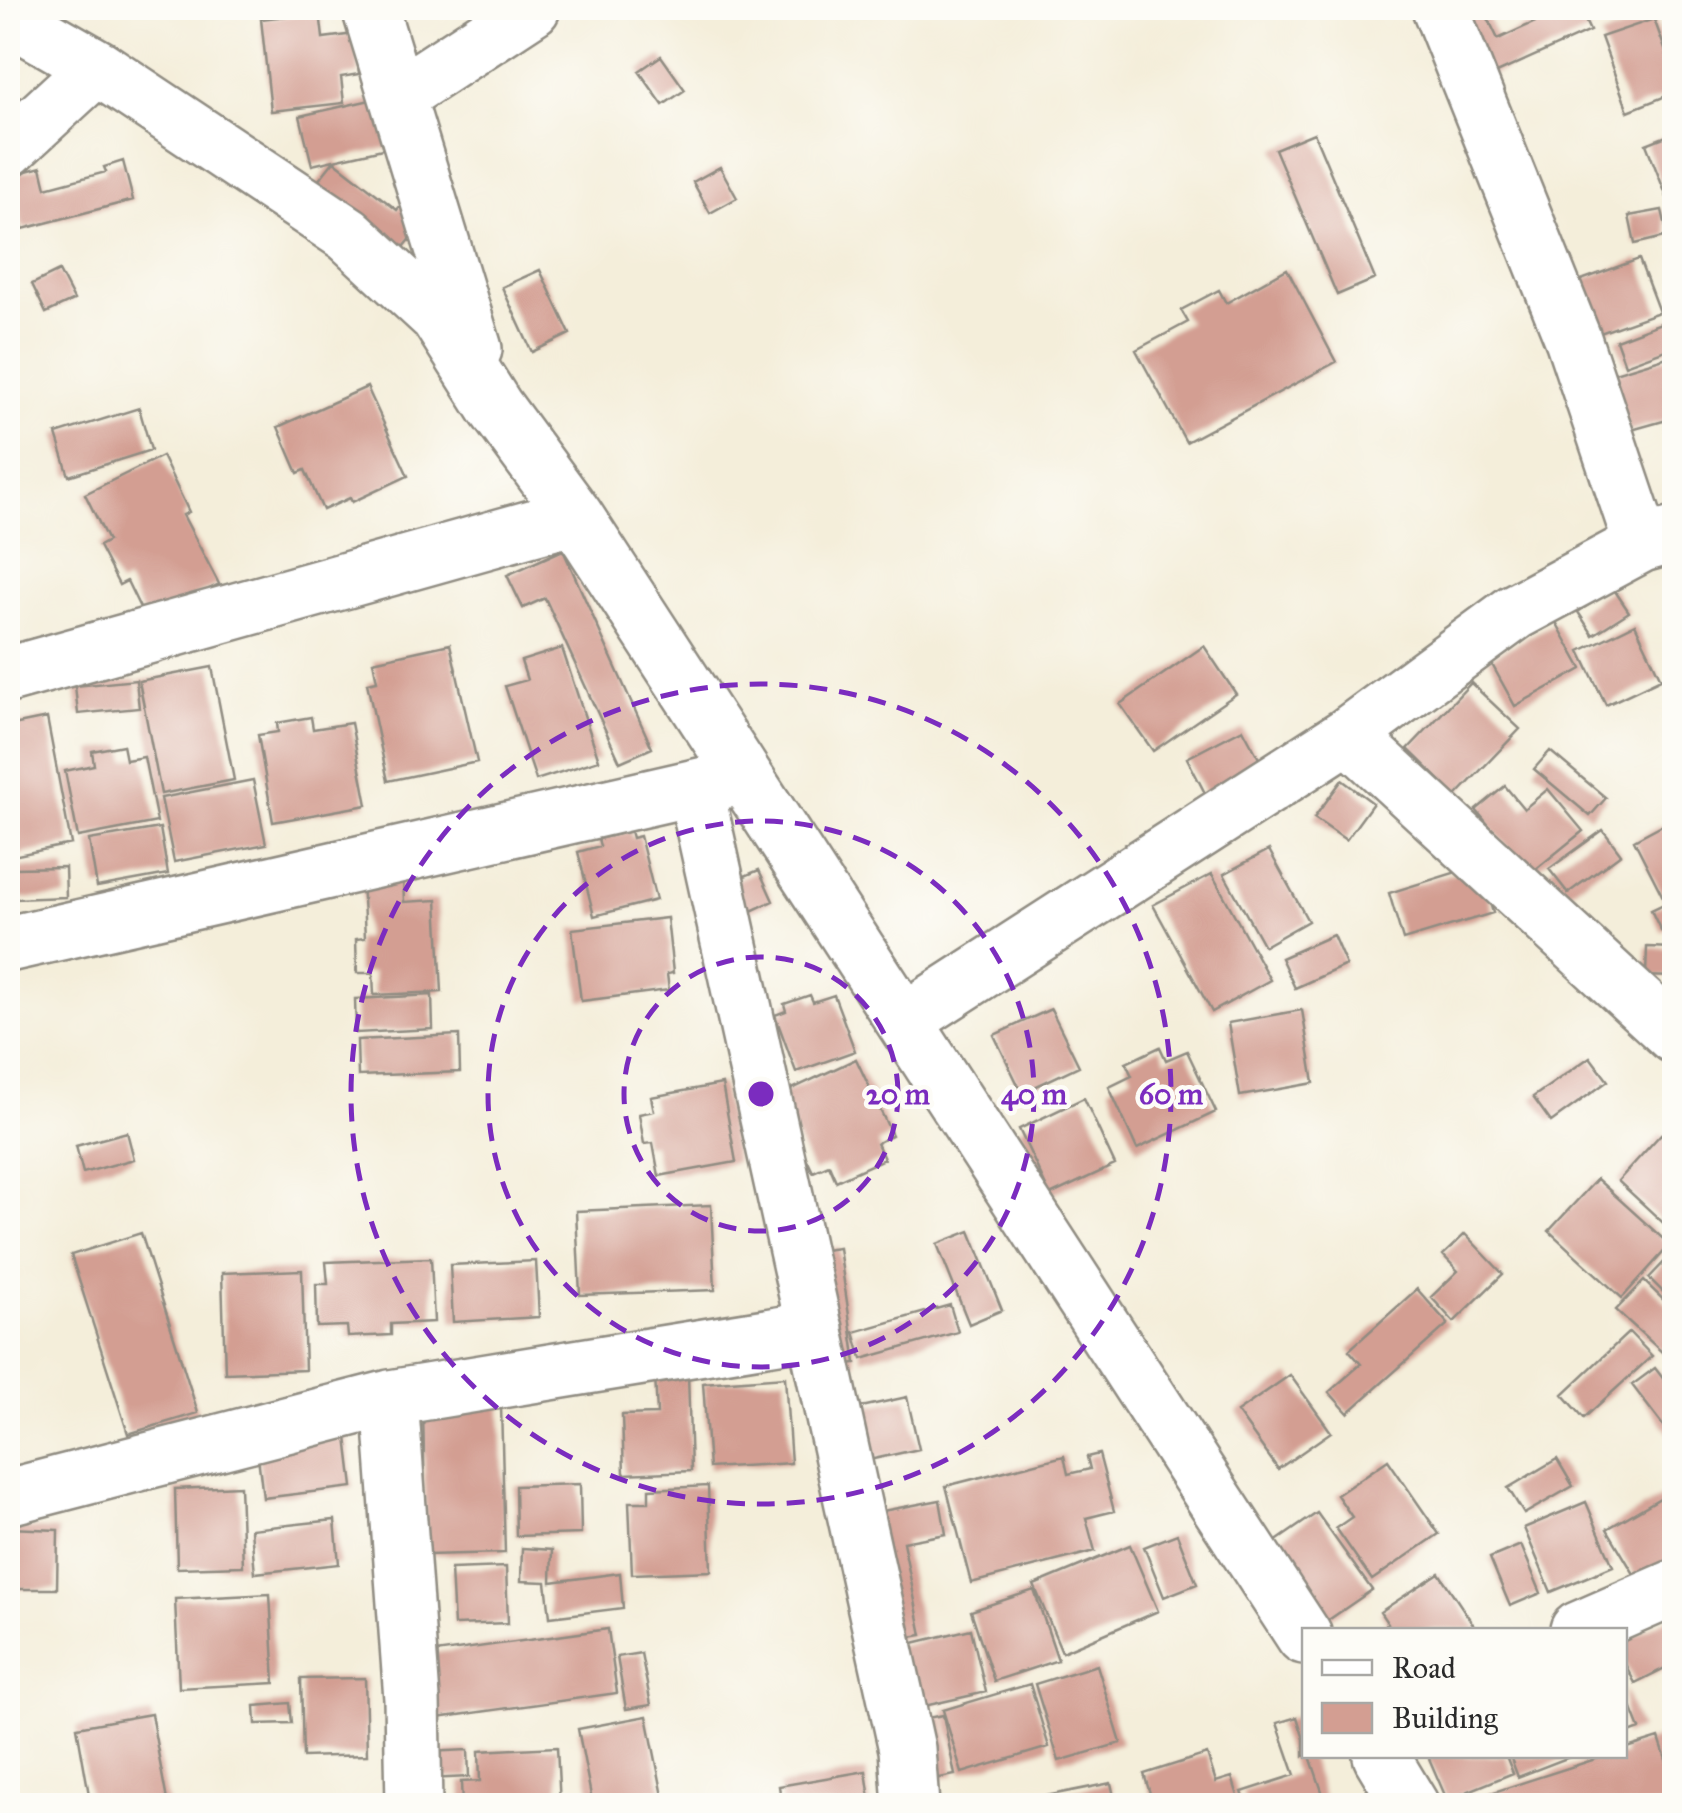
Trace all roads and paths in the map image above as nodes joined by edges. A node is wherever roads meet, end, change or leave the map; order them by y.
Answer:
1 (370, 8) edge
2 (532, 8) edge
3 (1440, 8) edge
4 (8, 16) edge
5 (98, 67) junction
6 (399, 95) junction
7 (8, 149) edge
8 (494, 407) junction
9 (576, 516) junction
10 (1658, 540) edge
11 (8, 675) edge
12 (1348, 735) junction
13 (719, 781) junction
14 (8, 944) edge
15 (904, 1021) junction
16 (1674, 1035) edge
17 (815, 1328) junction
18 (390, 1398) junction
19 (8, 1496) edge
20 (1674, 1588) edge
21 (1583, 1628) edge
22 (1302, 1633) edge
23 (1382, 1758) edge
24 (414, 1806) edge
25 (911, 1806) edge
26 (1411, 1806) edge

1 - 6 street
2 - 6 street
3 - 10 street
4 - 5 street
5 - 7 street
5 - 8 street
6 - 8 street
8 - 9 street
9 - 11 street
9 - 13 street
10 - 12 street
12 - 15 street
12 - 16 street
13 - 14 street
13 - 15 street
13 - 17 street
15 - 22 street
17 - 18 street
17 - 25 street
18 - 19 street
18 - 24 street
20 - 21 street
23 - 26 street

